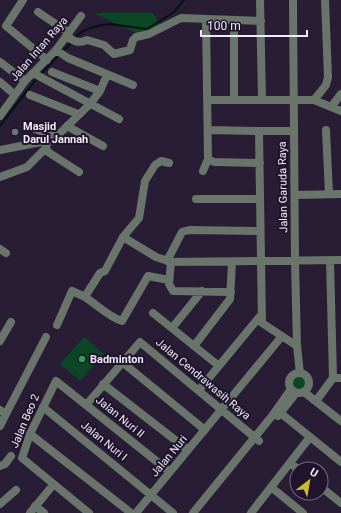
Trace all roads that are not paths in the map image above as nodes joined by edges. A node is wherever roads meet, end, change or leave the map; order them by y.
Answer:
1 (25, 0) edge
2 (260, 0) edge
3 (293, 0) edge
4 (325, 0) edge
5 (38, 12) dead end
6 (81, 16) dead end
7 (206, 20) junction
8 (234, 21) junction
9 (261, 21) junction
10 (71, 38) junction
11 (57, 51) junction
12 (47, 60) junction
13 (0, 62) edge
14 (52, 72) dead end
15 (34, 74) junction
16 (107, 75) junction
17 (25, 81) junction
18 (0, 82) edge
19 (133, 86) dead end
20 (100, 91) junction
21 (341, 94) edge
22 (15, 95) junction
23 (30, 95) dead end
24 (207, 100) junction
25 (234, 100) junction
26 (262, 100) junction
27 (293, 100) junction
28 (314, 100) junction
29 (90, 104) junction
30 (332, 106) junction
31 (341, 111) edge
32 (78, 114) junction
33 (0, 116) edge
34 (119, 119) dead end
35 (67, 126) junction
36 (33, 128) dead end
37 (208, 130) junction
38 (326, 130) dead end
39 (260, 131) junction
40 (294, 131) junction
41 (53, 138) junction
42 (103, 146) dead end
43 (46, 148) junction
44 (0, 150) edge
45 (208, 159) junction
46 (169, 163) dead end
47 (260, 163) junction
48 (203, 171) dead end
49 (79, 172) dead end
50 (0, 177) edge
51 (329, 194) junction
52 (341, 194) edge
53 (295, 195) junction
54 (196, 199) dead end
55 (260, 199) junction
56 (260, 231) junction
57 (123, 237) junction
58 (341, 260) edge
59 (169, 261) junction
60 (330, 261) junction
61 (232, 262) junction
62 (260, 262) junction
63 (295, 262) junction
64 (169, 280) junction
65 (202, 291) junction
66 (231, 292) junction
67 (83, 296) junction
68 (153, 313) dead end
69 (260, 319) junction
70 (11, 322) dead end
71 (57, 326) dead end
72 (172, 328) junction
73 (282, 336) junction
74 (46, 337) dead end
75 (0, 341) edge
76 (194, 346) junction
77 (297, 346) junction
78 (122, 362) junction
79 (219, 366) junction
80 (300, 373) junction
81 (338, 379) edge
82 (56, 381) joint
83 (103, 384) junction
84 (199, 390) junction
85 (297, 392) junction
86 (316, 401) junction
87 (87, 404) junction
88 (43, 406) junction
89 (223, 410) junction
90 (3, 412) edge
91 (278, 412) junction
92 (341, 421) edge
93 (0, 426) edge
94 (205, 430) junction
95 (30, 434) junction
96 (310, 437) junction
97 (257, 439) junction
98 (188, 450) junction
99 (11, 456) dead end
100 (292, 461) edge
101 (341, 462) edge
102 (289, 464) edge
103 (0, 466) edge
104 (170, 472) junction
105 (53, 485) junction
106 (271, 487) junction
107 (16, 490) dead end
108 (329, 493) edge
109 (151, 494) junction
110 (341, 503) edge
111 (0, 504) edge
112 (35, 506) junction
113 (30, 513) edge
114 (44, 513) edge
115 (89, 513) edge
116 (131, 513) edge
117 (136, 513) edge
118 (173, 513) edge
119 (193, 513) edge
120 (200, 513) edge
121 (251, 513) edge
122 (303, 513) edge

1 - 12 street
2 - 9 street
3 - 27 street, Jalan Garuda Raya
4 - 28 street
5 - 10 street
6 - 10 street, Jalan Intan Raya
7 - 8 street
7 - 10 street
7 - 24 street
8 - 9 street
8 - 25 street
9 - 26 street
10 - 11 street, Jalan Intan Raya
11 - 12 street, Jalan Intan Raya
11 - 16 street
12 - 15 street, Jalan Intan Raya
13 - 17 street
14 - 20 street
15 - 17 street, Jalan Intan Raya
15 - 29 street
16 - 19 street
16 - 20 street
17 - 22 street, Jalan Intan Raya
18 - 22 street
20 - 29 street
21 - 30 street
22 - 33 street, Jalan Intan Raya
23 - 32 street
24 - 25 street
24 - 37 street
25 - 26 street
26 - 27 street
27 - 28 street
27 - 40 street, Jalan Garuda Raya
28 - 30 street
29 - 32 street
29 - 34 street
30 - 31 street
32 - 35 street
35 - 41 street
35 - 42 street
36 - 41 street
37 - 39 street
37 - 45 street
38 - 51 street
39 - 40 street
39 - 47 street
40 - 53 street, Jalan Garuda Raya
41 - 43 street
41 - 44 street
43 - 49 street
43 - 50 street
45 - 47 street
45 - 48 street
46 - 57 street
47 - 55 street
51 - 52 street
51 - 53 street
53 - 63 street, Jalan Garuda Raya
54 - 55 street
55 - 56 street
56 - 59 street
56 - 62 street
57 - 59 street
57 - 67 street
58 - 60 street
59 - 61 street
59 - 64 street
60 - 63 street
60 - 81 street
61 - 62 street
61 - 66 street
62 - 63 street
62 - 69 street
63 - 77 street, Jalan Garuda Raya
64 - 65 street
64 - 67 street
65 - 66 street
65 - 72 street
66 - 76 street
67 - 71 street
68 - 72 street
69 - 73 street
69 - 79 street
70 - 75 street
72 - 76 street
73 - 77 street
73 - 89 street, Jalan Nuri
74 - 90 street
76 - 79 street
77 - 80 street, Jalan Garuda Raya
78 - 83 street, Jalan Cendrawasih Raya
78 - 84 street, Jalan Cendrawasih Raya
78 - 94 street
79 - 84 street
80 - 85 street, Jalan Garuda Raya
80 - 85 street, Jalan Garuda Raya
81 - 86 street
82 - 87 street, Jalan Nuri II
82 - 88 street, Jalan Beo 2
83 - 87 street, Jalan Cendrawasih Raya
83 - 98 street
84 - 89 street, Jalan Cendrawasih Raya
85 - 86 street
85 - 91 street, Jalan Garuda Raya
86 - 92 street
87 - 104 street, Jalan Nuri II
88 - 95 street, Jalan Beo 2
88 - 109 street, Jalan Nuri I
89 - 94 street, Jalan Nuri
89 - 97 street, Jalan Cendrawasih Raya
90 - 93 street
91 - 96 street
91 - 97 street, Jalan Garuda Raya
94 - 98 street, Jalan Nuri
95 - 105 street, Jalan Beo 2
95 - 116 street
96 - 100 street
96 - 101 street
97 - 119 street, Jalan Garuda Raya
97 - 120 street, Jalan Garuda Raya
98 - 104 street, Jalan Nuri
99 - 103 street
102 - 106 street
104 - 109 street, Jalan Nuri
105 - 112 street
105 - 115 street, Jalan Beo 2
106 - 121 street
106 - 122 street
107 - 111 street
108 - 110 street
109 - 117 street
109 - 118 street, Jalan Nuri
112 - 113 street
112 - 114 street

